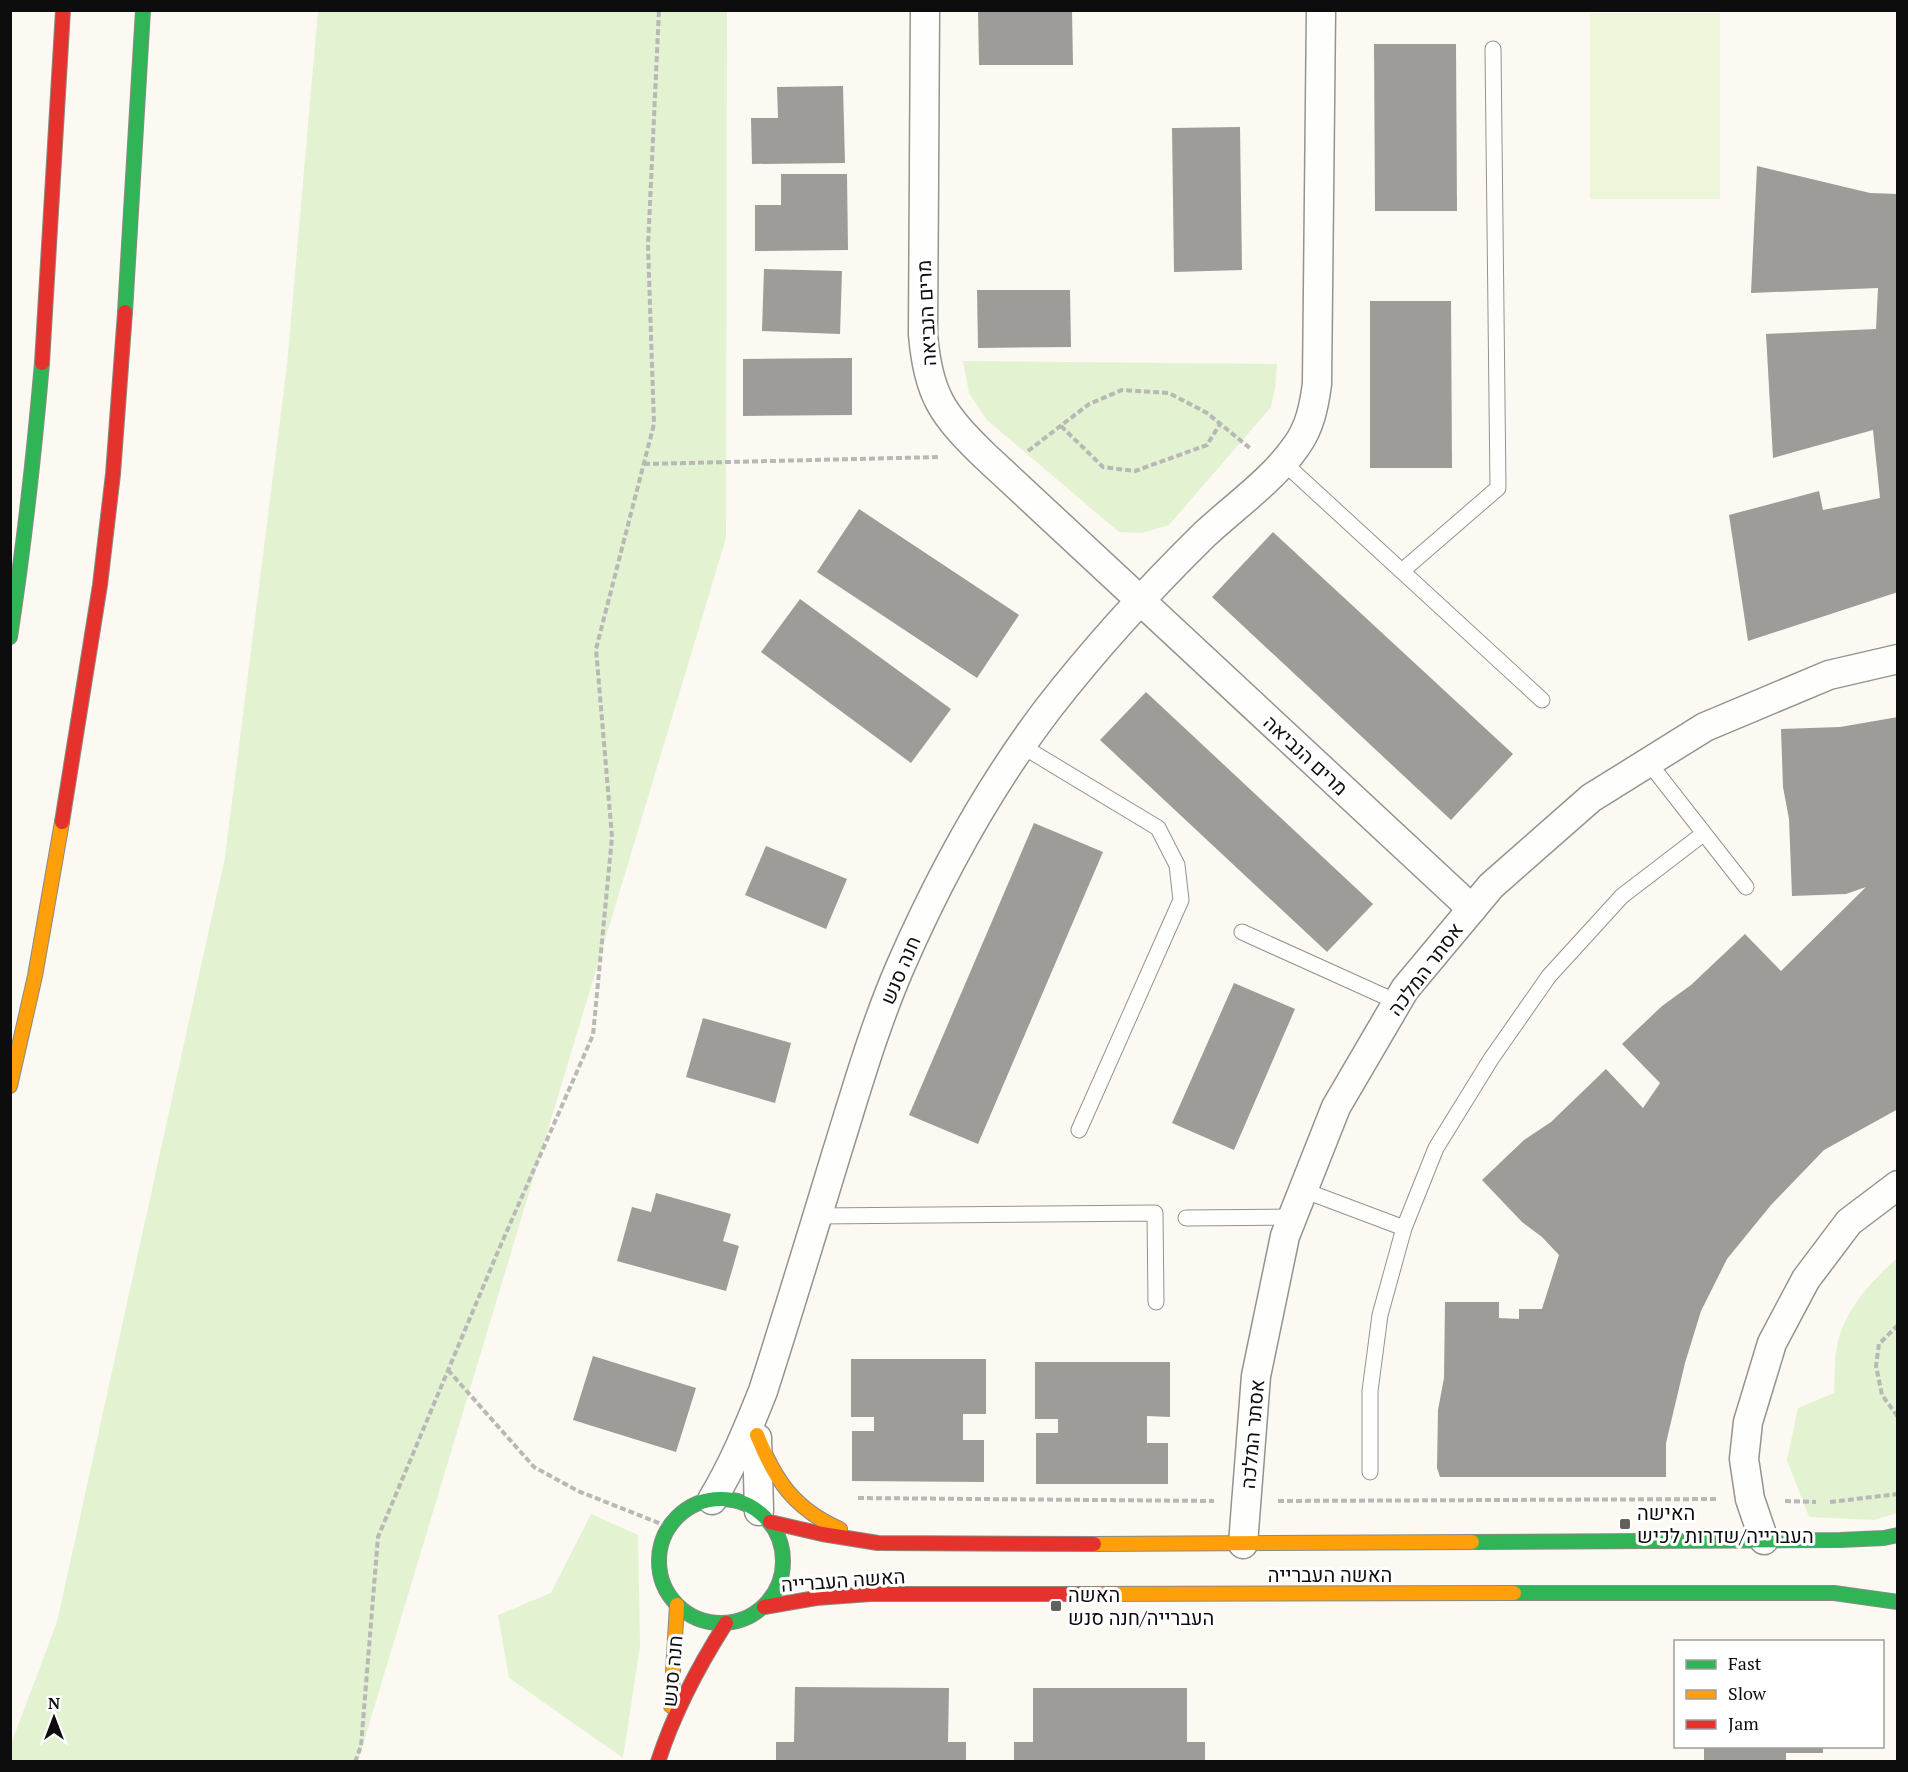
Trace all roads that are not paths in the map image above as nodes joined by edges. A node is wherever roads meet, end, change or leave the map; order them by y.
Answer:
1 (63, 10) edge
2 (143, 10) edge
3 (925, 10) edge
4 (1321, 10) edge
5 (1493, 49) dead end
6 (1280, 466) junction
7 (1402, 571) junction
8 (1140, 601) junction
9 (10, 637) edge
10 (1898, 659) edge
11 (1542, 700) dead end
12 (1022, 746) junction
13 (1649, 763) junction
14 (1703, 834) junction
15 (1746, 887) dead end
16 (1472, 909) junction
17 (1242, 932) dead end
18 (1397, 1002) junction
19 (10, 1086) edge
20 (1079, 1130) dead end
21 (1898, 1185) edge
22 (1303, 1190) junction
23 (817, 1216) junction
24 (1293, 1217) junction
25 (1186, 1218) dead end
26 (1404, 1228) junction
27 (1156, 1302) dead end
28 (763, 1391) junction
29 (757, 1435) junction
30 (1370, 1472) dead end
31 (712, 1500) junction
32 (764, 1516) junction
33 (1898, 1535) edge
34 (1764, 1540) junction
35 (879, 1543) junction
36 (1243, 1544) junction
37 (1898, 1602) edge
38 (677, 1605) junction
39 (764, 1607) junction
40 (726, 1623) junction
41 (665, 1737) junction
42 (658, 1761) edge

1 - 9 main road
2 - 19 main road
3 - 8 street, מרים הנביאה
4 - 6 street
5 - 7 lane
6 - 7 lane
6 - 8 street
7 - 11 lane
8 - 12 street, חנה סנש
8 - 16 street, מרים הנביאה
10 - 13 street, אסתר המלכה
12 - 20 lane
12 - 23 street, חנה סנש
13 - 14 lane
13 - 16 street, אסתר המלכה
14 - 15 lane
14 - 26 lane
16 - 18 street, אסתר המלכה
17 - 18 lane
18 - 22 street, אסתר המלכה
21 - 34 street
22 - 24 street, אסתר המלכה
22 - 26 lane
23 - 27 lane
23 - 28 street, חנה סנש
24 - 25 lane
24 - 36 street, אסתר המלכה
26 - 30 lane
28 - 29 street, חנה סנש
28 - 31 street, חנה סנש
29 - 32 street, חנה סנש
29 - 35 main road
31 - 32 main road
31 - 38 main road
32 - 35 main road, האשה העברייה
32 - 39 main road
33 - 34 main road, האשה העברייה
34 - 36 main road, האשה העברייה
35 - 36 main road, האשה העברייה
37 - 39 main road, האשה העברייה
38 - 40 main road
38 - 41 main road, חנה סנש
39 - 40 main road
40 - 41 main road, חנה סנש
41 - 42 main road, חנה סנש

